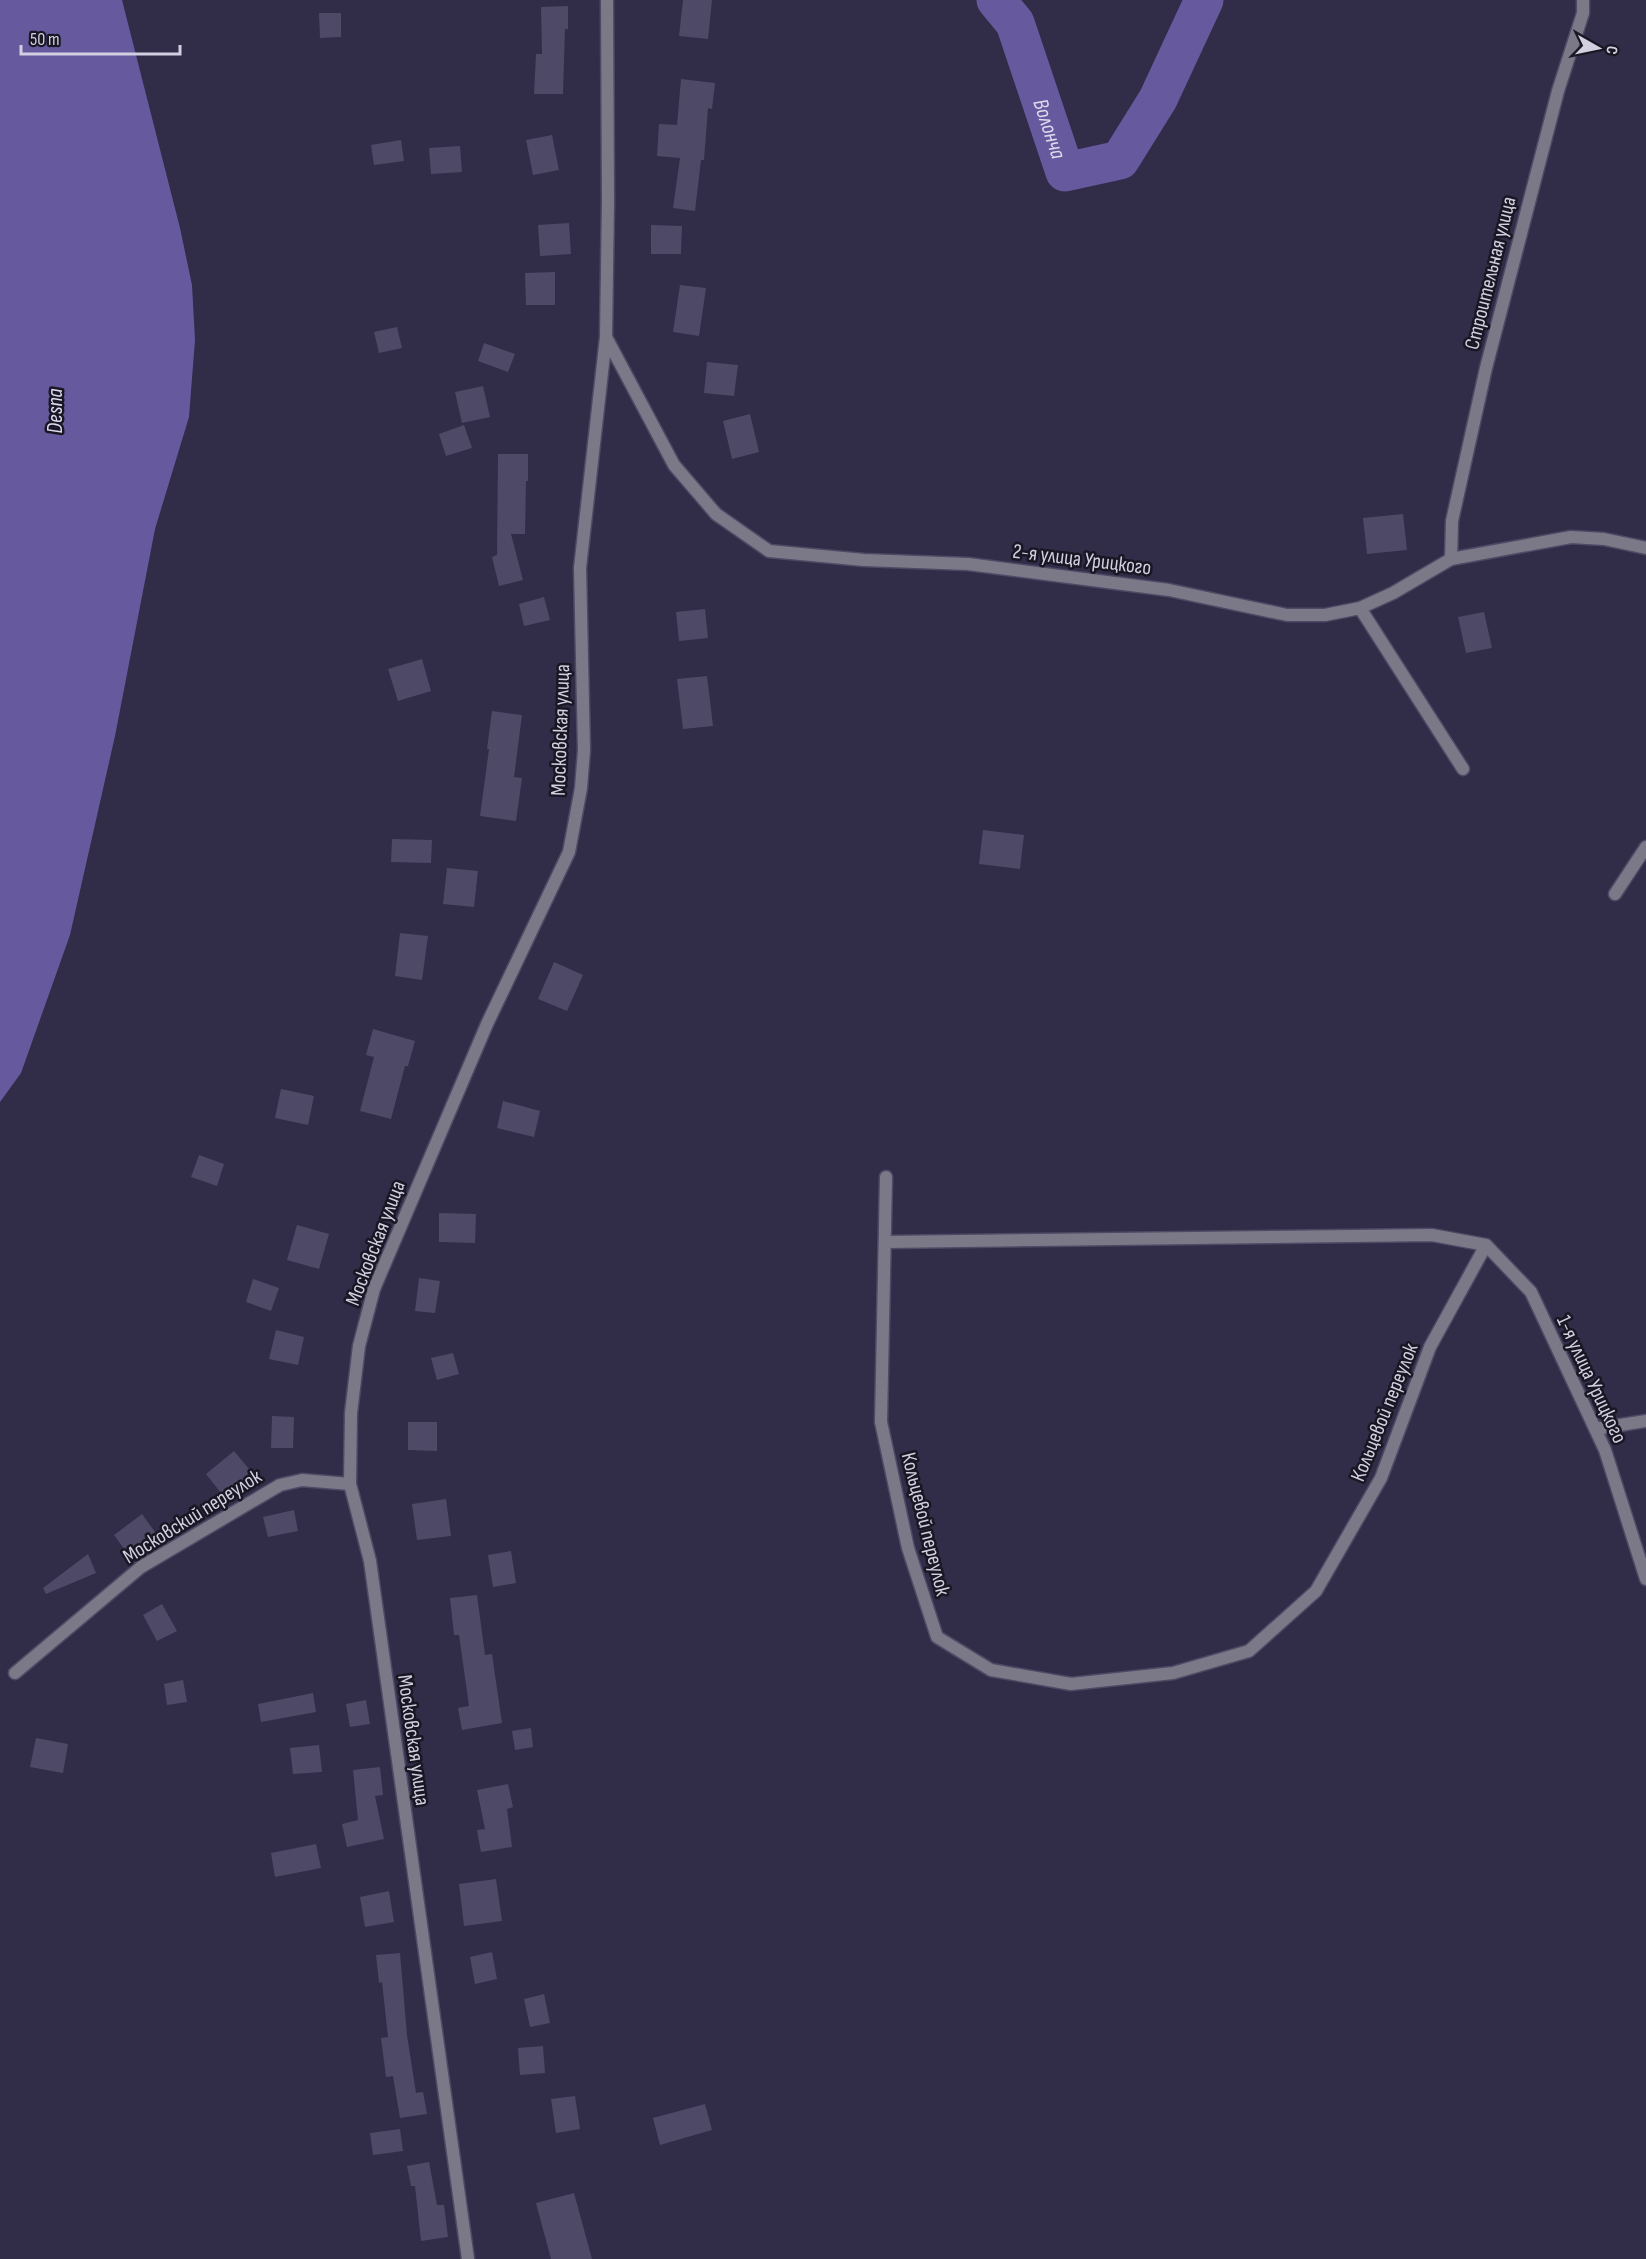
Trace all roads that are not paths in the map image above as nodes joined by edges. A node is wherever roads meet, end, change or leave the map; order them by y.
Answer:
1 (607, 0) edge
2 (1583, 0) edge
3 (606, 337) junction
4 (1646, 548) edge
5 (1451, 559) junction
6 (1360, 608) junction
7 (1463, 769) dead end
8 (1646, 847) edge
9 (1615, 894) dead end
10 (886, 1177) dead end
11 (885, 1242) junction
12 (1486, 1245) junction
13 (1646, 1421) edge
14 (1595, 1429) junction
15 (350, 1484) junction
16 (1646, 1579) edge
17 (15, 1672) dead end
18 (468, 2259) edge

1 - 3 street, Московская улица
2 - 5 street, Строительная улица
3 - 6 street, 2-я улица Урицкого
3 - 15 street, Московская улица
4 - 5 street, 2-я улица Урицкого
5 - 6 street, 2-я улица Урицкого
6 - 7 street
8 - 9 street
10 - 11 street, Кольцевой переулок
11 - 12 street
11 - 12 street, Кольцевой переулок
12 - 14 street, 1-я улица Урицкого
13 - 14 street
14 - 16 street, 1-я улица Урицкого
15 - 17 street, Московский переулок
15 - 18 street, Московская улица

